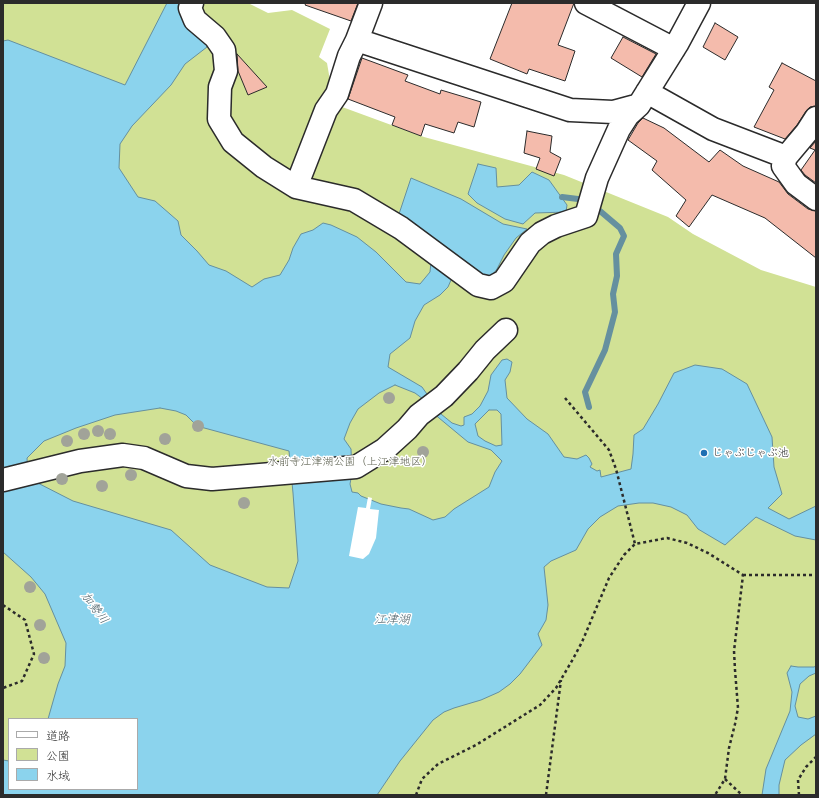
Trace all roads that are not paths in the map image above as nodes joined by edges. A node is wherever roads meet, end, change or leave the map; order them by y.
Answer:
1 (192, 3) edge
2 (371, 3) edge
3 (586, 3) edge
4 (699, 3) edge
5 (357, 40) junction
6 (674, 49) junction
7 (643, 99) junction
8 (816, 118) edge
9 (786, 157) junction
10 (296, 186) junction
11 (816, 199) edge
12 (506, 330) dead end
13 (3, 480) edge

1 - 10 street
2 - 5 street
3 - 6 street
4 - 6 street
5 - 7 street
5 - 10 street
6 - 7 street
7 - 9 street
7 - 10 street
8 - 9 street
9 - 11 street
12 - 13 street

